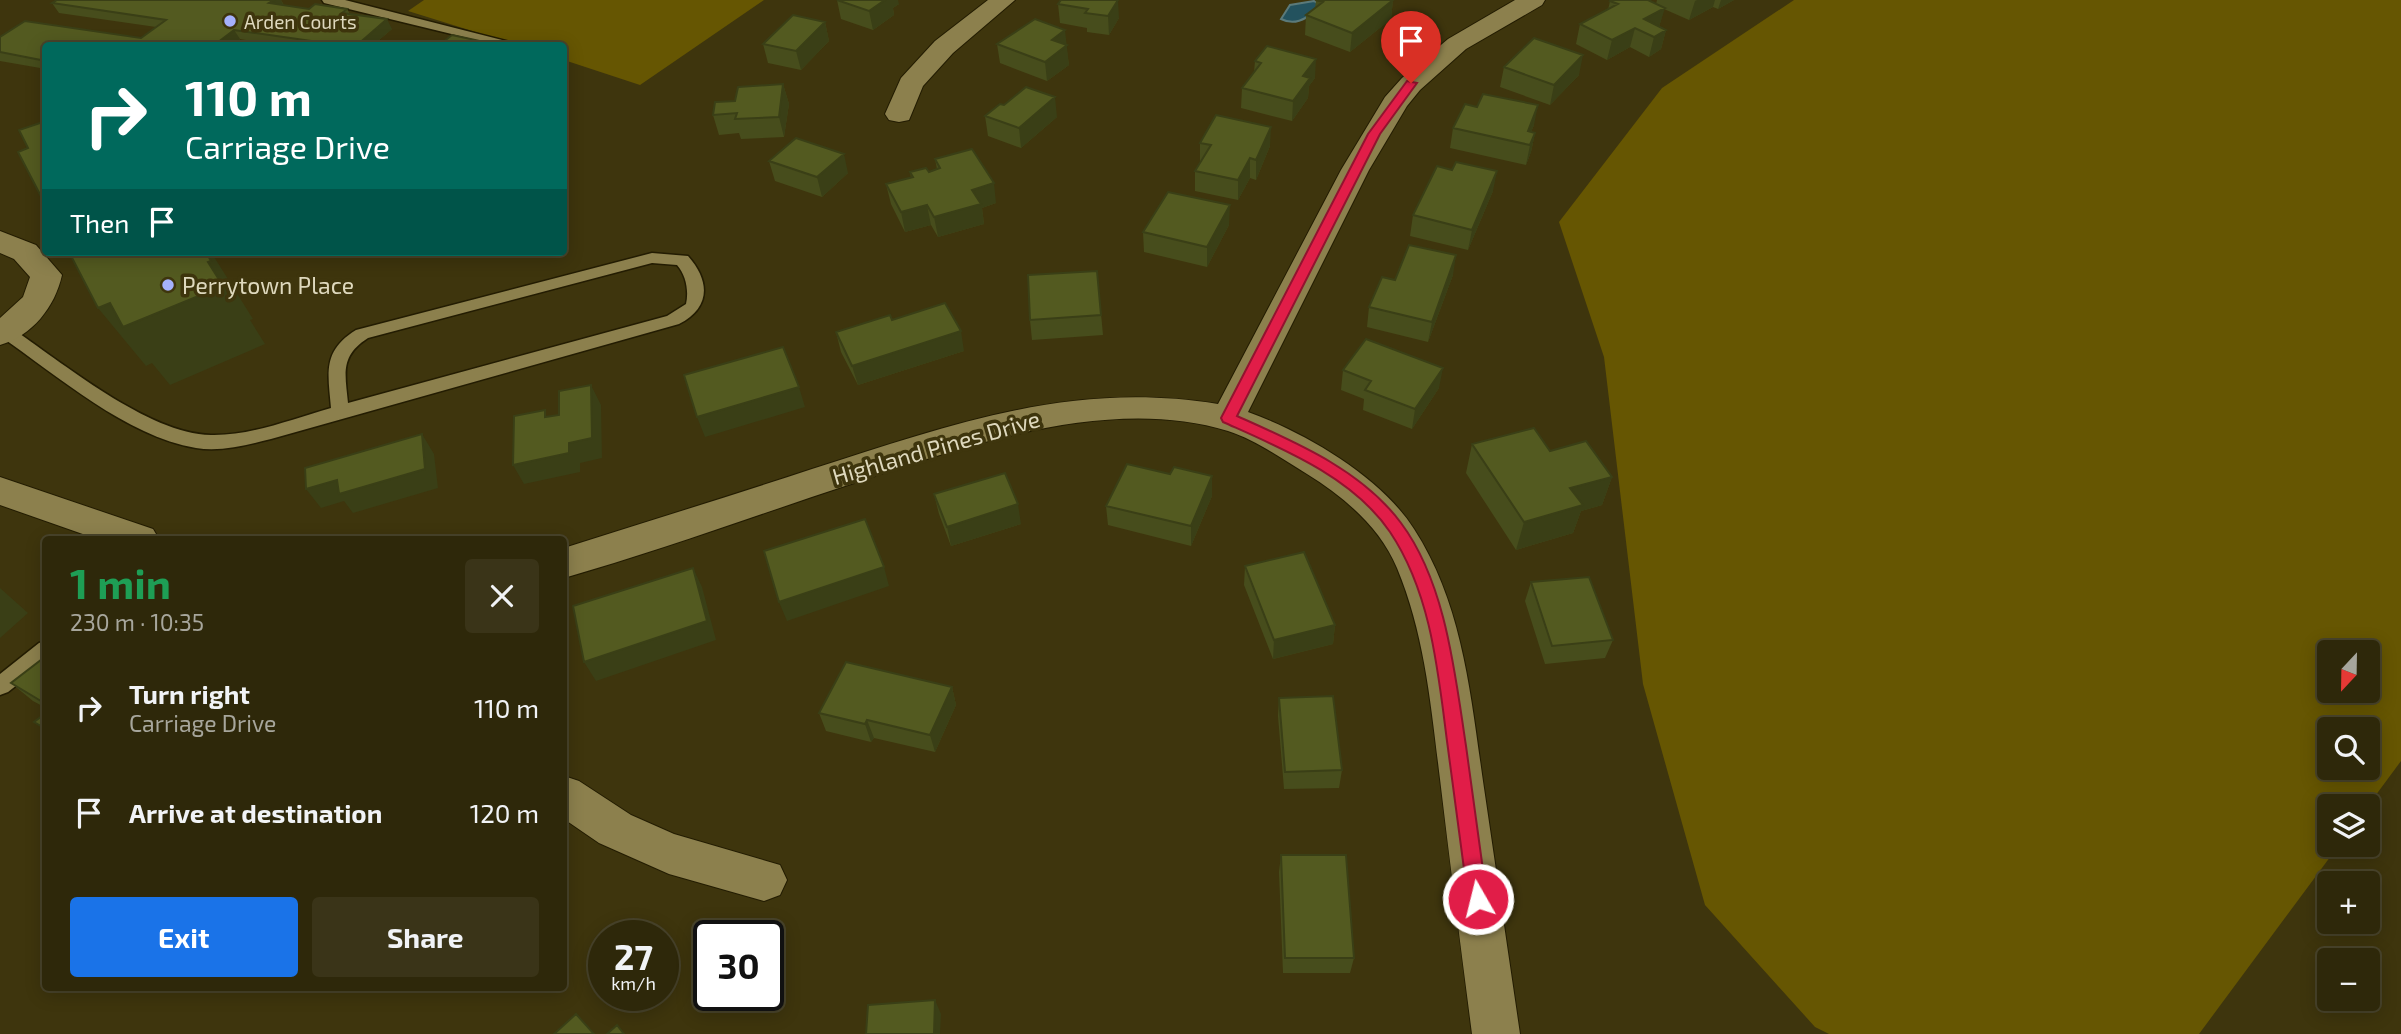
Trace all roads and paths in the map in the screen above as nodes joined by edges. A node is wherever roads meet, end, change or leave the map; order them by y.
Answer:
1 (329, 0) edge
2 (1003, 0) edge
3 (1533, 0) edge
4 (503, 42) edge
5 (899, 114) dead end
6 (0, 241) edge
7 (2, 332) edge
8 (340, 411) junction
9 (1228, 418) junction
10 (0, 491) edge
11 (131, 536) edge
12 (567, 562) edge
13 (42, 652) edge
14 (0, 685) edge
15 (567, 798) edge
16 (764, 880) dead end
17 (1496, 1034) edge

1 - 4 lane
2 - 5 street
3 - 9 street
6 - 7 street
7 - 8 lane
8 - 8 lane
9 - 12 street, Highland Pines Drive
9 - 17 street, Highland Pines Drive
10 - 11 street
13 - 14 lane
15 - 16 street

